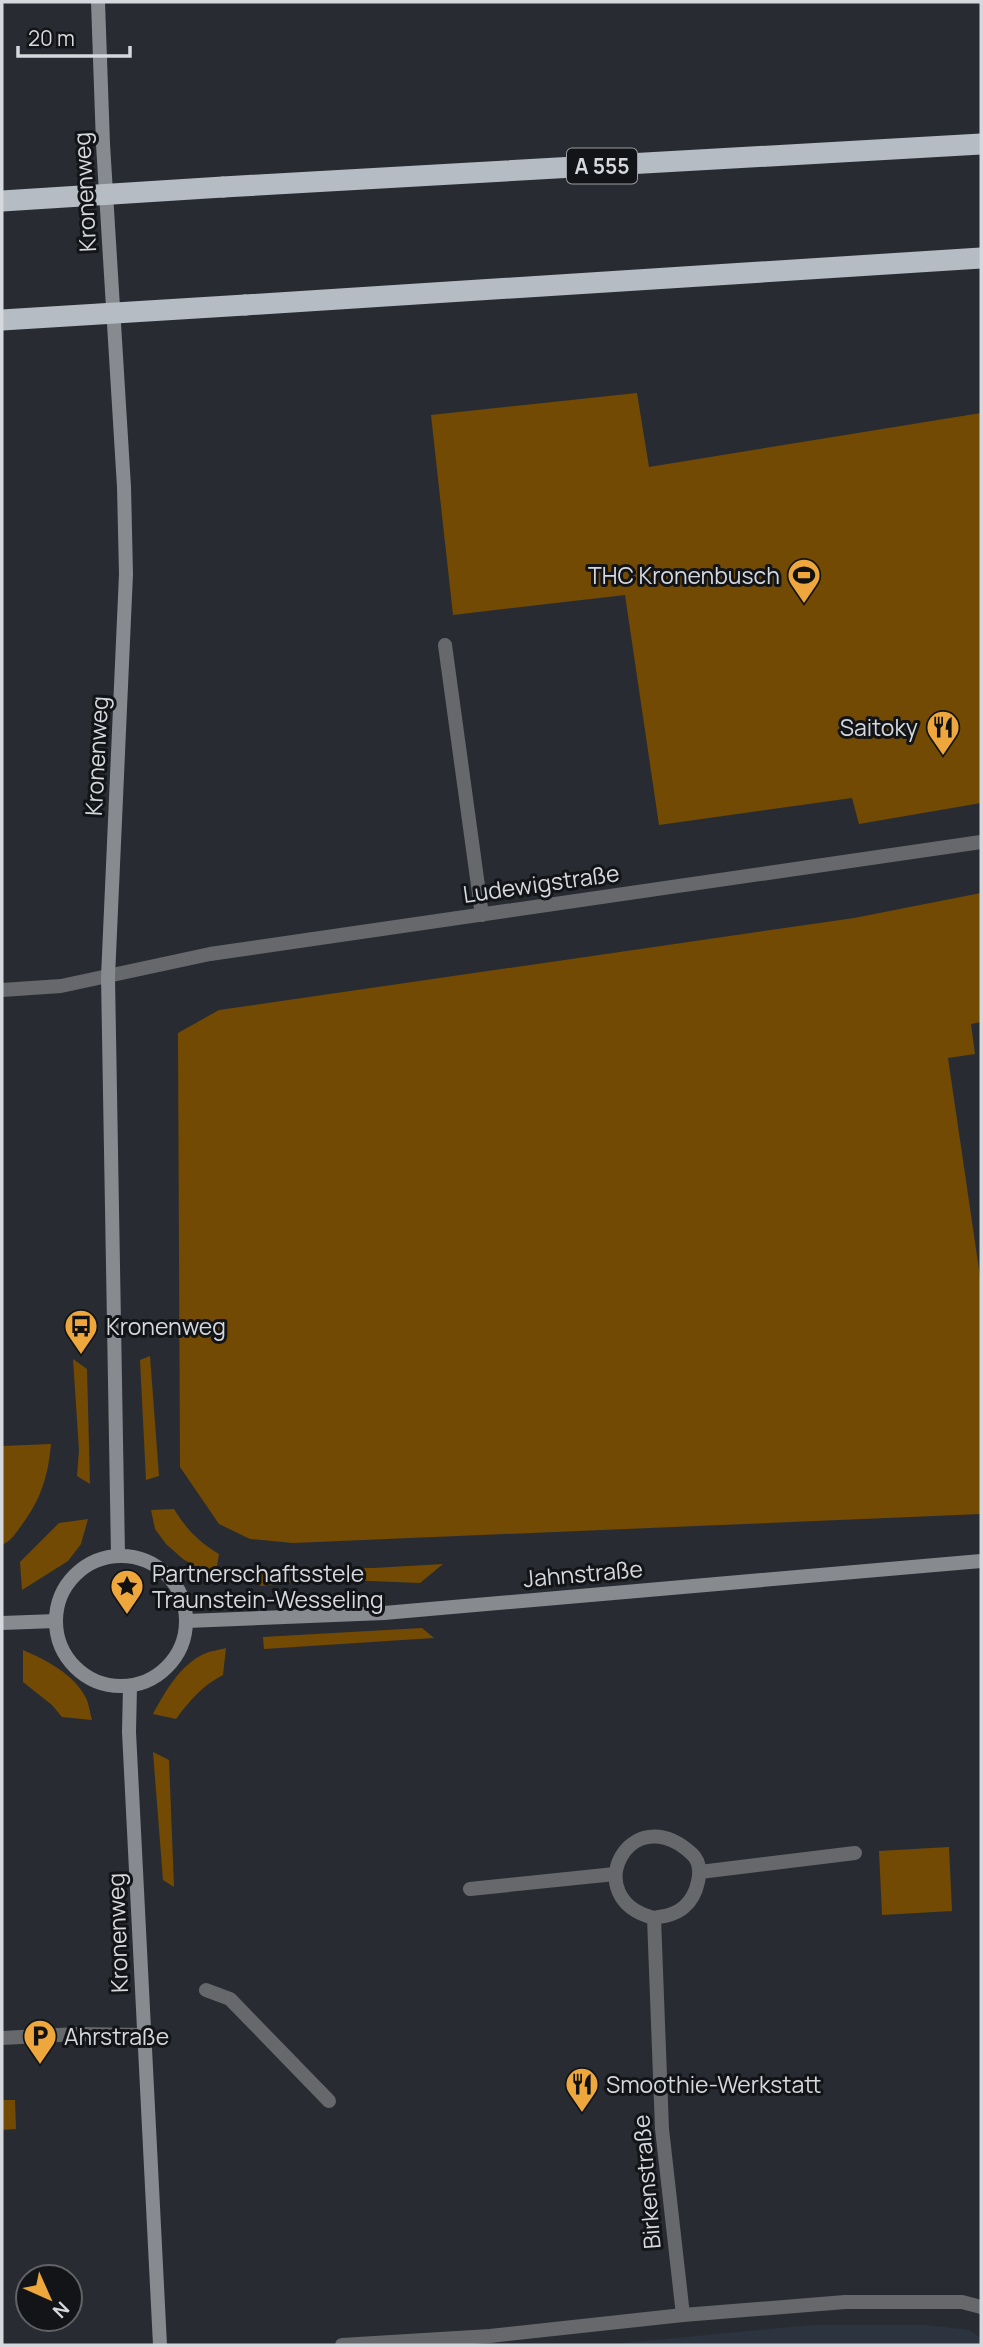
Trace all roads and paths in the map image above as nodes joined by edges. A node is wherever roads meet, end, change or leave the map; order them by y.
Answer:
1 (98, 2) edge
2 (981, 144) edge
3 (2, 201) edge
4 (981, 258) edge
5 (2, 320) edge
6 (444, 645) dead end
7 (981, 842) edge
8 (482, 915) junction
9 (108, 977) junction
10 (2, 990) edge
11 (118, 1555) junction
12 (981, 1561) edge
13 (56, 1621) junction
14 (187, 1621) junction
15 (2, 1623) edge
16 (130, 1686) junction
17 (855, 1853) dead end
18 (700, 1872) junction
19 (615, 1874) junction
20 (470, 1889) dead end
21 (654, 1919) junction
22 (206, 1990) dead end
23 (144, 2035) junction
24 (2, 2038) edge
25 (329, 2101) dead end
26 (981, 2307) edge
27 (683, 2315) junction
28 (160, 2345) edge
29 (342, 2345) edge

1 - 9 street, Kronenweg
2 - 3 highway, A 555, bridge
4 - 5 highway, bridge
6 - 8 street
7 - 8 street, Ludewigstraße
8 - 9 street, Ludewigstraße
9 - 10 street, Ludewigstraße
9 - 11 street, Kronenweg
11 - 13 street
11 - 14 street
12 - 14 street, Jahnstraße
13 - 15 street
13 - 16 street
14 - 16 street
16 - 23 street, Kronenweg
17 - 18 street
18 - 19 street
18 - 21 street
19 - 20 street
19 - 21 street
21 - 27 street, Birkenstraße
22 - 25 street
23 - 24 street
23 - 28 street, Kronenweg
26 - 27 street
27 - 29 street

